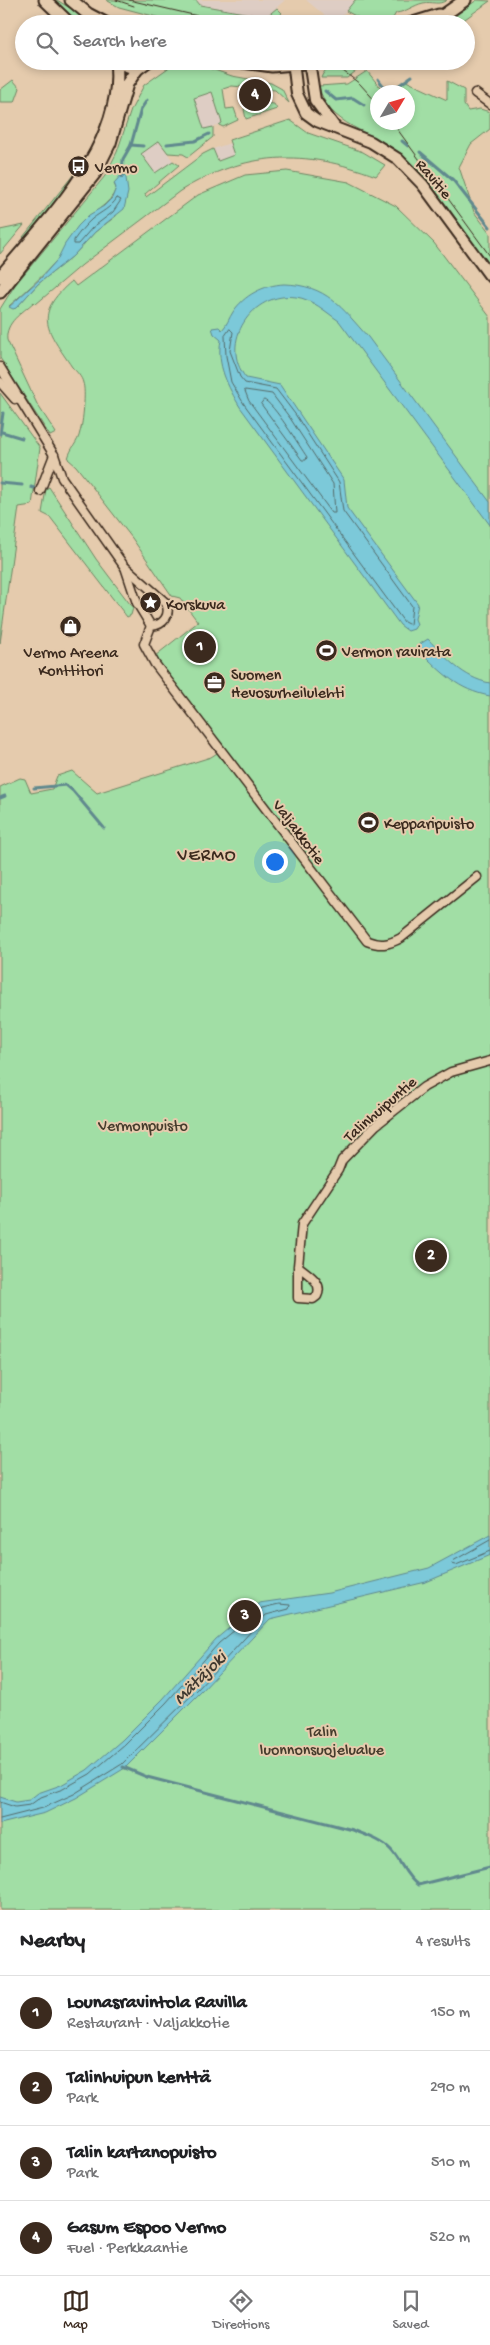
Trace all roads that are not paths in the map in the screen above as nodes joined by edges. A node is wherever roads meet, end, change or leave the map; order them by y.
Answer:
1 (45, 0) edge
2 (71, 0) edge
3 (465, 0) edge
4 (443, 14) joint
5 (61, 15) edge
6 (90, 15) edge
7 (440, 15) edge
8 (116, 70) edge
9 (136, 70) edge
10 (294, 70) edge
11 (310, 70) edge
12 (475, 93) dead end
13 (490, 104) edge
14 (334, 126) junction
15 (490, 276) edge
16 (0, 277) edge
17 (0, 292) edge
18 (0, 367) edge
19 (0, 382) edge
20 (24, 409) junction
21 (54, 455) junction
22 (40, 491) dead end
23 (124, 566) junction
24 (151, 626) junction
25 (477, 876) dead end
26 (490, 1061) edge
27 (298, 1266) dead end

1 - 5 main road
2 - 6 main road
3 - 4 main road
4 - 7 main road
8 - 16 main road
9 - 17 main road
10 - 14 street, Ravitie
11 - 14 street, Ravitie
12 - 13 street
14 - 15 street, Ravitie
18 - 20 street
19 - 20 street
20 - 21 street
21 - 22 street
21 - 23 street
23 - 24 street
23 - 24 street
24 - 25 street, Valjakkotie
26 - 27 street, Talinhuipuntie

